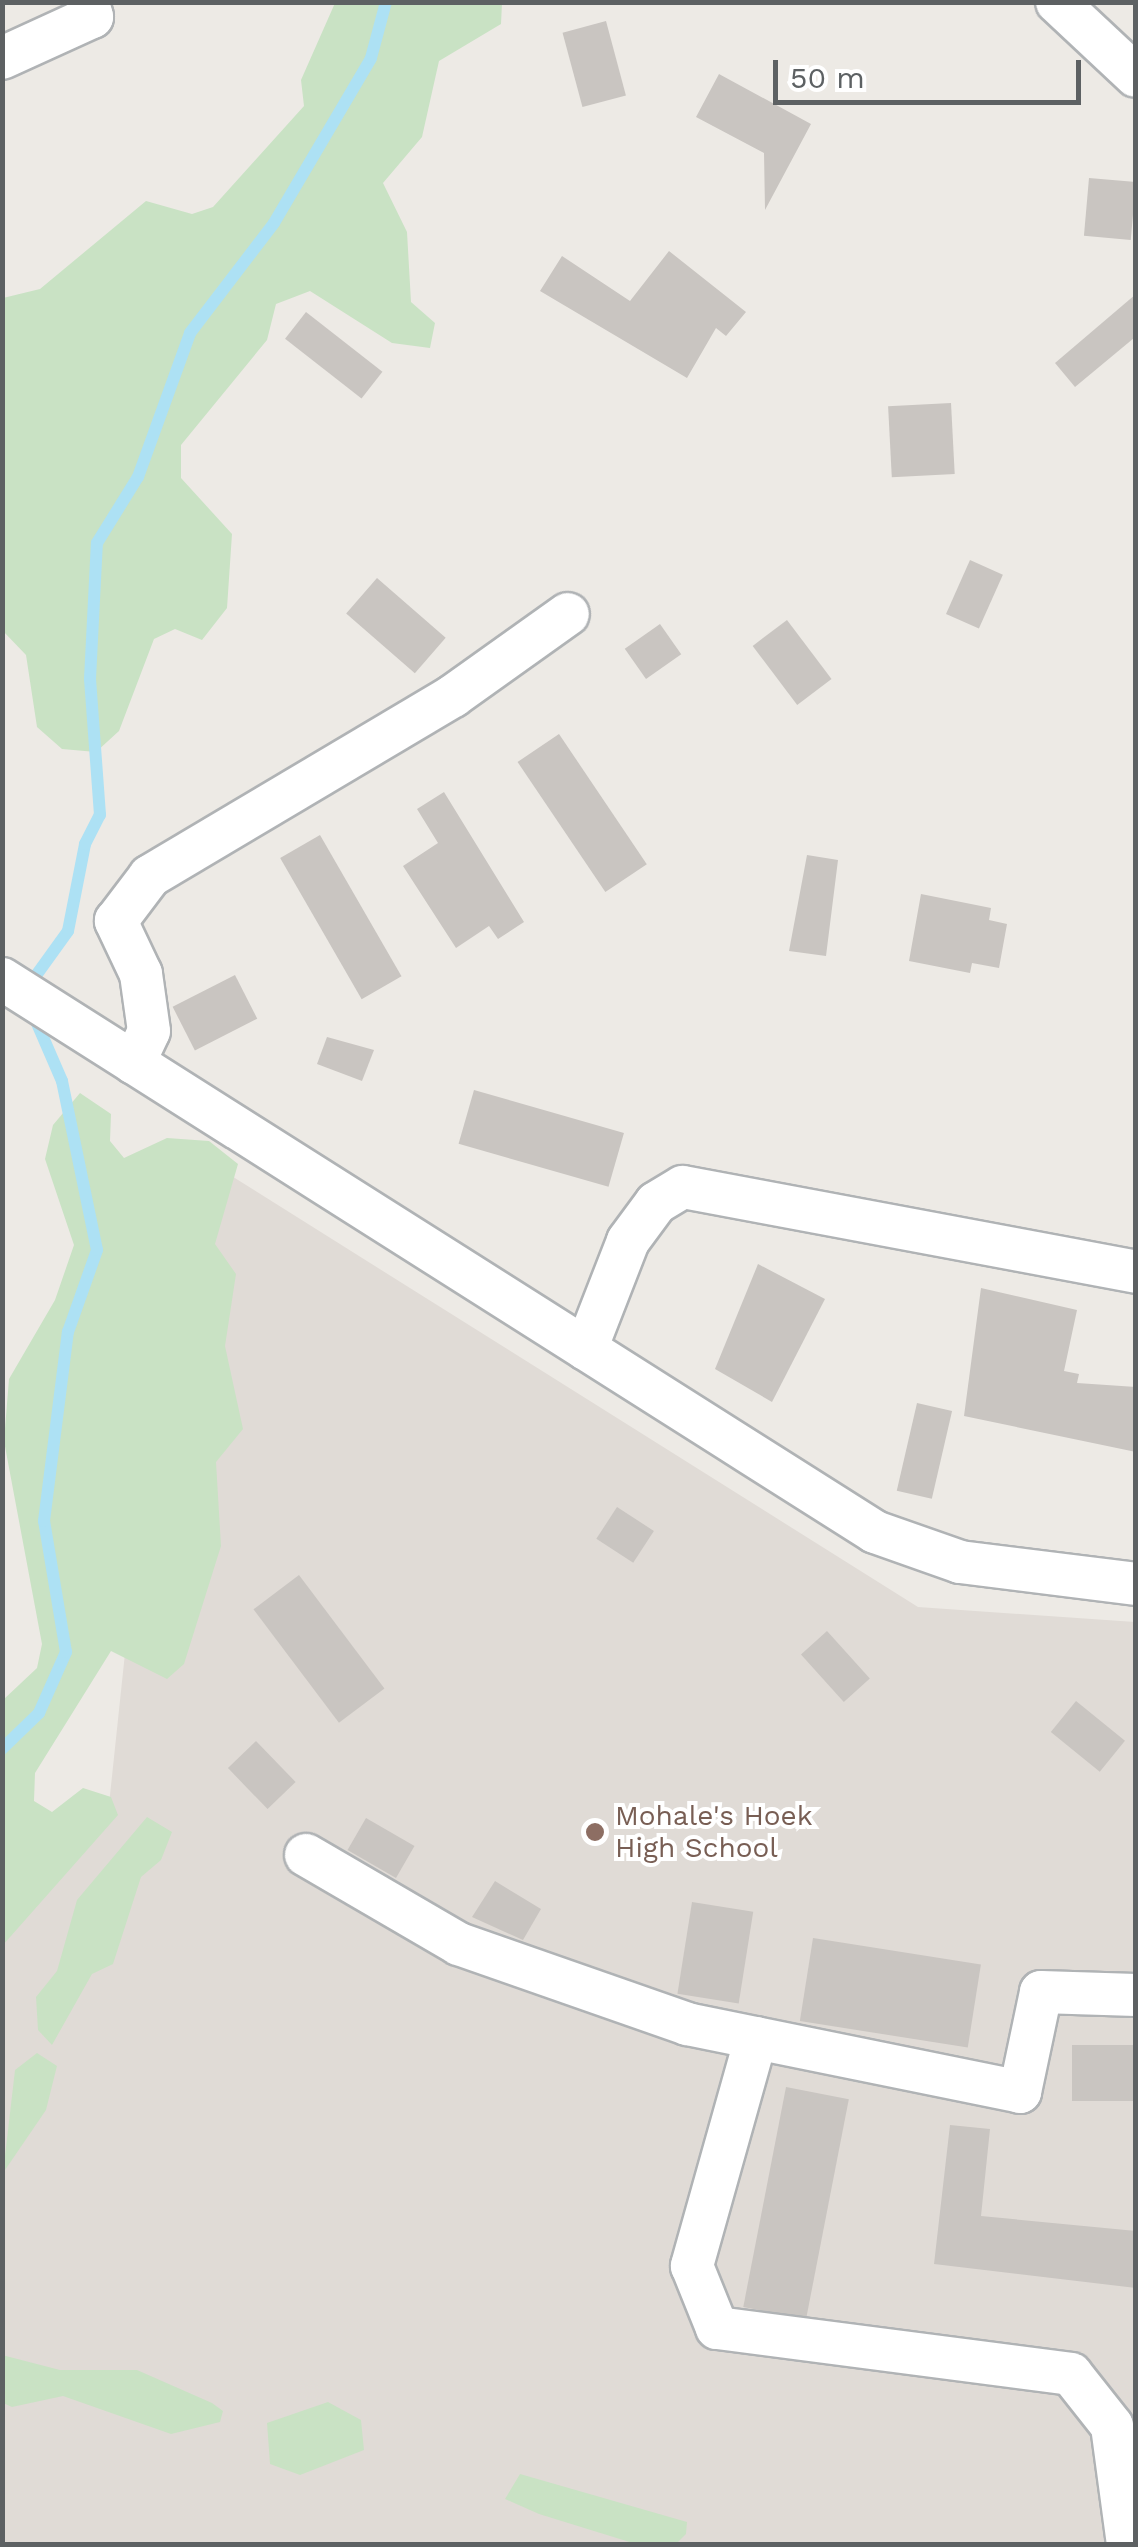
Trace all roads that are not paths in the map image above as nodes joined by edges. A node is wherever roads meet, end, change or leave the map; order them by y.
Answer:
1 (88, 2) edge
2 (1057, 2) edge
3 (2, 58) edge
4 (1136, 76) edge
5 (568, 614) dead end
6 (2, 979) edge
7 (134, 1063) junction
8 (1136, 1272) edge
9 (586, 1349) junction
10 (1136, 1584) edge
11 (306, 1856) dead end
12 (1136, 1995) edge
13 (756, 2038) junction
14 (1128, 2544) edge

1 - 3 street
2 - 4 street
5 - 7 street
6 - 7 street
7 - 9 street
8 - 9 street
9 - 10 street
11 - 13 street
12 - 13 street
13 - 14 street

